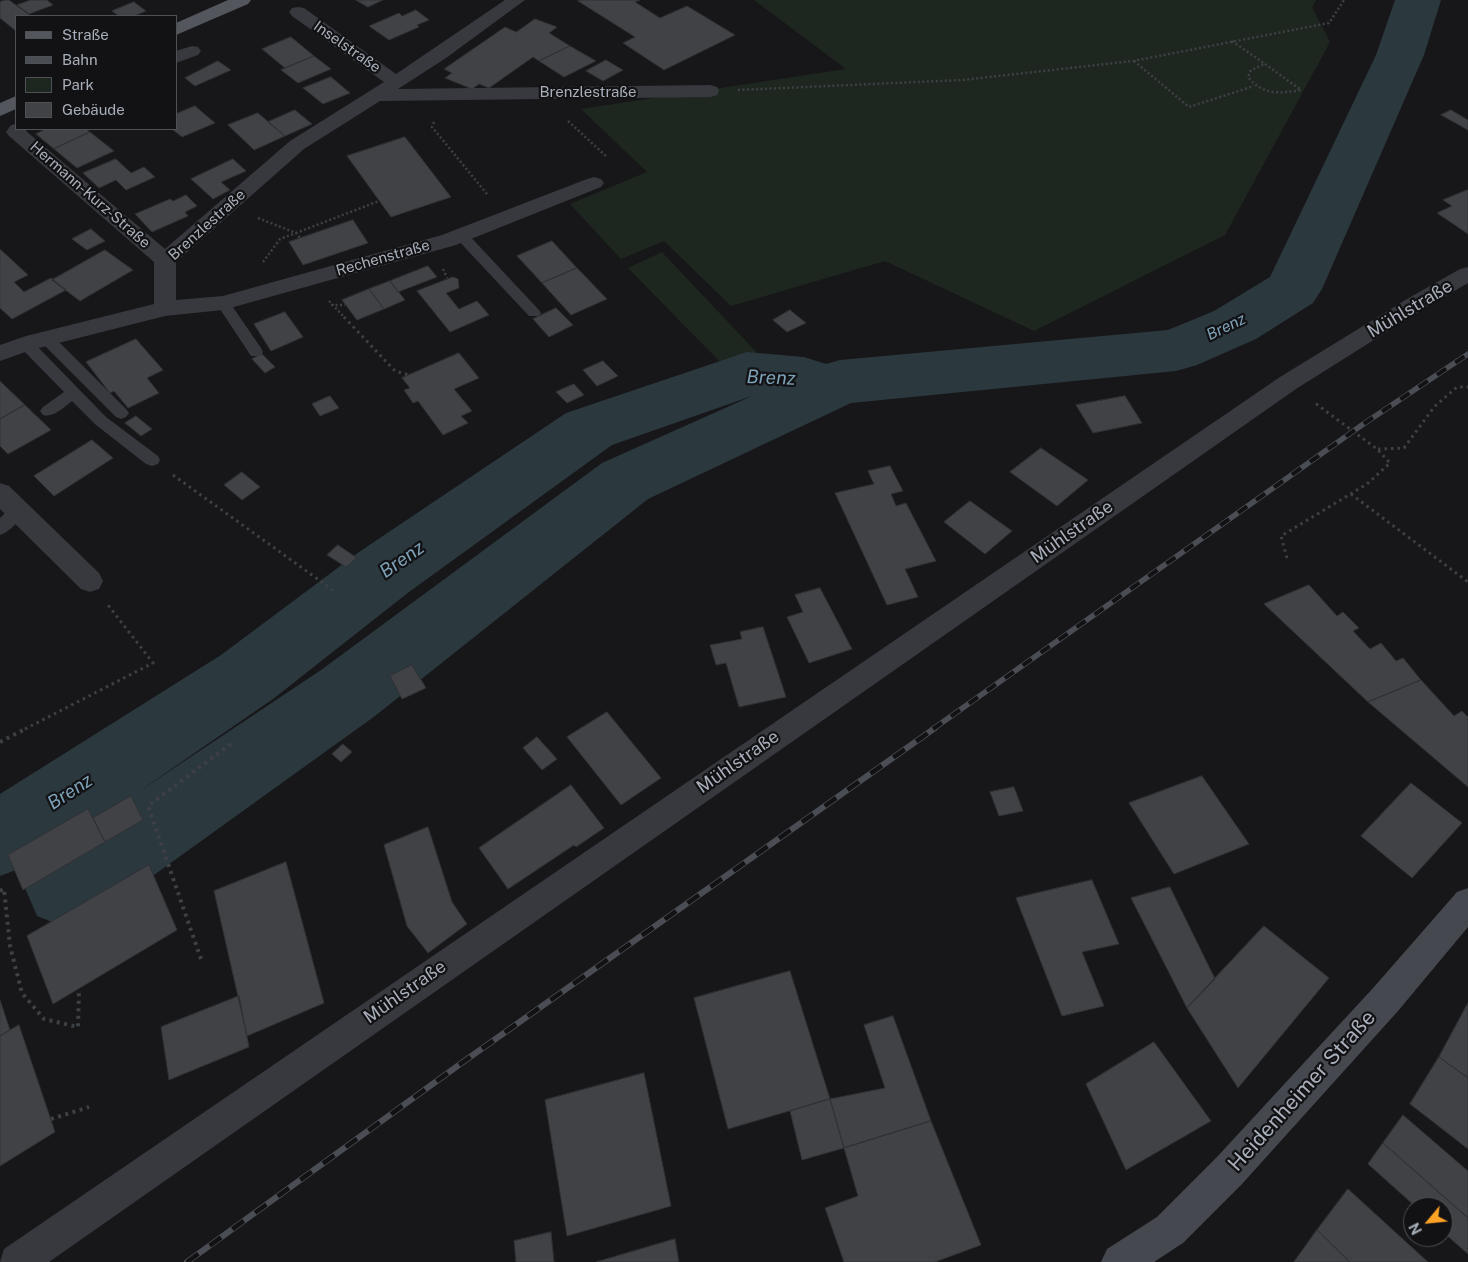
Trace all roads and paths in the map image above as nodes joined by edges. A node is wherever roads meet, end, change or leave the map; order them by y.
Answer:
1 (242, 0) edge
2 (516, 0) edge
3 (1344, 0) edge
4 (298, 12) dead end
5 (178, 29) edge
6 (1232, 41) junction
7 (1133, 61) junction
8 (1264, 64) junction
9 (396, 82) junction
10 (1254, 86) junction
11 (710, 91) joint
12 (552, 92) junction
13 (441, 94) junction
14 (375, 95) junction
15 (15, 102) edge
16 (0, 110) edge
17 (17, 130) edge
18 (594, 183) joint
19 (379, 201) dead end
20 (228, 206) junction
21 (506, 217) junction
22 (296, 233) junction
23 (461, 235) junction
24 (300, 238) dead end
25 (165, 260) junction
26 (262, 263) dead end
27 (1468, 274) edge
28 (314, 278) junction
29 (223, 303) junction
30 (331, 304) junction
31 (345, 305) dead end
32 (165, 310) junction
33 (534, 312) dead end
34 (47, 339) junction
35 (26, 344) junction
36 (256, 352) dead end
37 (0, 353) edge
38 (409, 375) dead end
39 (1288, 383) junction
40 (1468, 387) edge
41 (73, 393) junction
42 (48, 411) dead end
43 (121, 413) dead end
44 (1377, 449) junction
45 (152, 460) joint
46 (0, 492) edge
47 (1350, 494) junction
48 (18, 510) junction
49 (0, 529) edge
50 (1286, 558) dead end
51 (90, 581) joint
52 (1468, 582) edge
53 (336, 593) dead end
54 (0, 742) edge
55 (232, 743) dead end
56 (0, 891) edge
57 (1468, 903) edge
58 (202, 959) dead end
59 (79, 989) dead end
60 (89, 1107) dead end
61 (51, 1119) dead end
62 (17, 1262) edge
63 (1120, 1262) edge

1 - 5 main road
2 - 9 street, Brenzlestraße
3 - 6 path
4 - 9 street, Inselstraße
6 - 7 path
6 - 8 path
7 - 10 path
7 - 11 path
8 - 10 path
8 - 10 path
9 - 14 street, Brenzlestraße
11 - 12 street, Brenzlestraße
12 - 13 street, Brenzlestraße
12 - 18 path
13 - 14 street, Brenzlestraße
13 - 21 path
14 - 20 street, Brenzlestraße
15 - 16 main road
17 - 25 street, Hermann-Kurz-Straße
18 - 21 street, Rechenstraße
19 - 22 path
20 - 22 path
20 - 25 street, Brenzlestraße
21 - 23 street, Rechenstraße
22 - 24 path
22 - 26 path
23 - 28 street, Rechenstraße
23 - 33 lane
25 - 32 street, Brenzlestraße
27 - 39 street, Mühlstraße
28 - 29 street, Rechenstraße
28 - 30 path
29 - 32 street, Rechenstraße
29 - 36 lane
30 - 31 path
30 - 38 path
32 - 34 street
34 - 35 street
34 - 43 lane
35 - 37 street
35 - 41 lane
39 - 44 path
39 - 62 street, Mühlstraße
40 - 44 path
41 - 42 lane
41 - 45 lane
44 - 47 path
45 - 53 path
46 - 48 street
47 - 50 path
47 - 52 path
48 - 49 lane
48 - 51 street
51 - 54 path
55 - 58 path
56 - 59 path
57 - 63 street, Heidenheimer Straße
60 - 61 path

